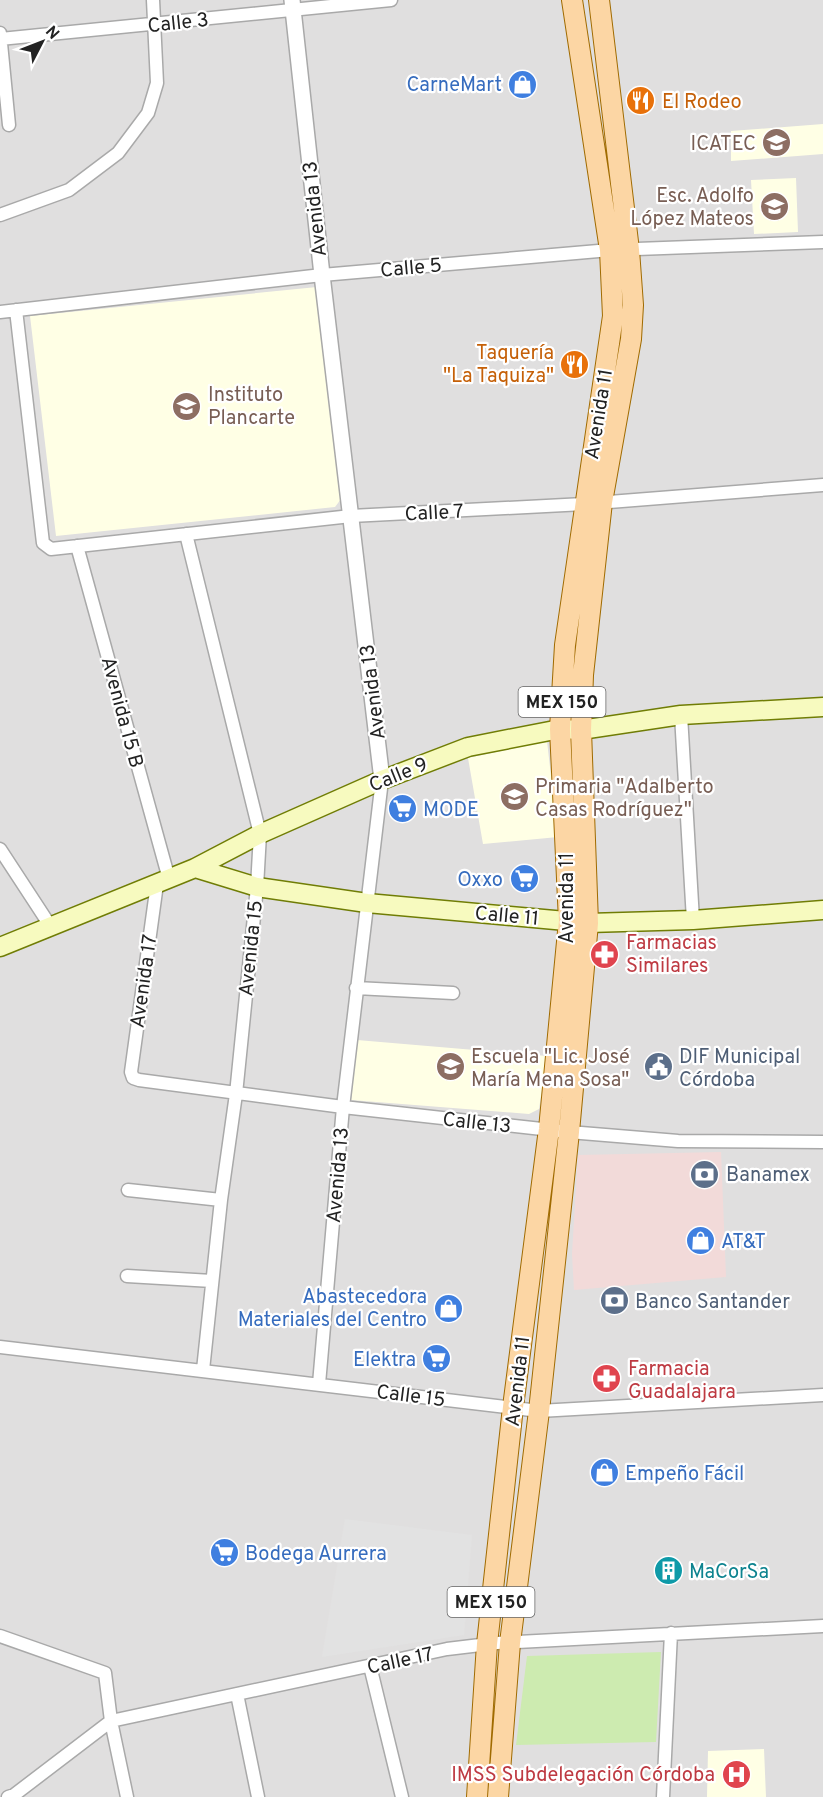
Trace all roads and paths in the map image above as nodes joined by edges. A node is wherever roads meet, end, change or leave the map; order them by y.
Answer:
1 (153, 0) edge
2 (391, 0) edge
3 (572, 0) edge
4 (599, 0) edge
5 (292, 5) edge
6 (155, 24) junction
7 (0, 37) edge
8 (9, 125) dead end
9 (0, 215) edge
10 (823, 242) edge
11 (619, 250) junction
12 (322, 275) junction
13 (16, 310) junction
14 (0, 312) edge
15 (823, 485) edge
16 (593, 503) junction
17 (351, 516) junction
18 (186, 534) junction
19 (77, 546) junction
20 (823, 707) edge
21 (681, 714) junction
22 (560, 729) junction
23 (581, 730) junction
24 (382, 780) junction
25 (260, 834) junction
26 (0, 849) edge
27 (576, 864) junction
28 (195, 868) junction
29 (163, 882) junction
30 (256, 887) junction
31 (367, 903) junction
32 (823, 910) edge
33 (693, 920) junction
34 (578, 922) junction
35 (51, 927) junction
36 (0, 947) edge
37 (356, 988) junction
38 (453, 993) dead end
39 (134, 1078) joint
40 (236, 1094) junction
41 (343, 1107) junction
42 (559, 1131) junction
43 (823, 1142) edge
44 (128, 1191) dead end
45 (221, 1200) junction
46 (127, 1276) dead end
47 (212, 1281) junction
48 (0, 1347) edge
49 (203, 1370) junction
50 (319, 1384) junction
51 (823, 1395) edge
52 (513, 1407) junction
53 (539, 1411) junction
54 (823, 1626) edge
55 (670, 1633) junction
56 (0, 1636) edge
57 (510, 1642) junction
58 (487, 1644) junction
59 (370, 1666) junction
60 (237, 1694) junction
61 (111, 1721) junction
62 (479, 1761) junction
63 (500, 1764) junction
64 (8, 1797) edge
65 (128, 1797) edge
66 (258, 1797) edge
67 (402, 1797) edge
68 (477, 1797) edge
69 (498, 1797) edge
70 (663, 1797) edge

1 - 6 street
2 - 5 street, Calle 3
3 - 11 main road, Avenida 11 / MEX 150
4 - 11 main road, Avenida 11 / MEX 150
5 - 6 street, Calle 3
5 - 12 street, Avenida 13
6 - 7 street, Calle 3
6 - 9 street
7 - 8 street
10 - 11 street, Calle 5
11 - 12 street, Calle 5
11 - 16 main road, Avenida 11 / MEX 150
12 - 13 street, Calle 5
12 - 17 street, Avenida 13
13 - 14 street, Calle 5
13 - 19 street, Calle 7
15 - 16 street, Calle 7
16 - 17 street, Calle 7
16 - 22 main road, Avenida 11 / MEX 150
16 - 23 main road, Avenida 11 / MEX 150
17 - 18 street, Calle 7
17 - 24 street, Avenida 13
18 - 19 street, Calle 7
18 - 25 street, Avenida 15
19 - 29 street, Avenida 15 B
20 - 21 main road, Calle 9
21 - 23 main road, Calle 9
21 - 33 street
22 - 23 main road, Calle 9
22 - 24 main road, Calle 9
22 - 27 main road, Avenida 11 / MEX 150
23 - 27 main road, Avenida 11 / MEX 150
24 - 25 main road, Calle 9
24 - 31 street, Avenida 13
25 - 28 main road, Calle 9
25 - 30 street, Avenida 15
26 - 35 street
27 - 34 main road, Avenida 11 / MEX 150
28 - 29 main road, Calle 9
28 - 30 main road, Calle 11
29 - 35 main road, Calle 9
29 - 39 street, Avenida 17
30 - 31 main road, Calle 11
30 - 40 street, Avenida 15
31 - 34 main road, Calle 11
31 - 37 street, Avenida 13
32 - 33 main road, Calle 11
33 - 34 main road, Calle 11
34 - 42 main road, Avenida 11 / MEX 150
35 - 36 main road, Calle 9
37 - 38 street
37 - 41 street, Avenida 13
39 - 40 street, Calle 13
40 - 41 street, Calle 13
40 - 45 street, Avenida 15
41 - 42 street, Calle 13
41 - 50 street, Avenida 13
42 - 43 street, Calle 13
42 - 52 main road, Avenida 11 / MEX 150
42 - 53 main road, Avenida 11 / MEX 150
44 - 45 street
45 - 47 street, Avenida 15
46 - 47 street
47 - 49 street, Avenida 15
48 - 49 street, Calle 15
49 - 50 street, Calle 15
50 - 52 street, Calle 15
51 - 53 street, Calle 15
52 - 53 street, Calle 15
52 - 58 main road, Avenida 11 / MEX 150
53 - 57 main road, Avenida 11 / MEX 150
54 - 55 street, Calle 17
55 - 57 street, Calle 17
55 - 70 street
56 - 61 street
57 - 58 street, Calle 17
57 - 63 main road, Avenida 11 / MEX 150
58 - 59 street, Calle 17
58 - 62 main road, Avenida 11 / MEX 150
59 - 60 street, Calle 17
59 - 67 street
60 - 61 street, Calle 17
60 - 66 street
61 - 64 street, Calle 17
61 - 65 street
62 - 63 main road
62 - 68 main road, Avenida 11 / MEX 150
63 - 69 main road, Avenida 11 / MEX 150

